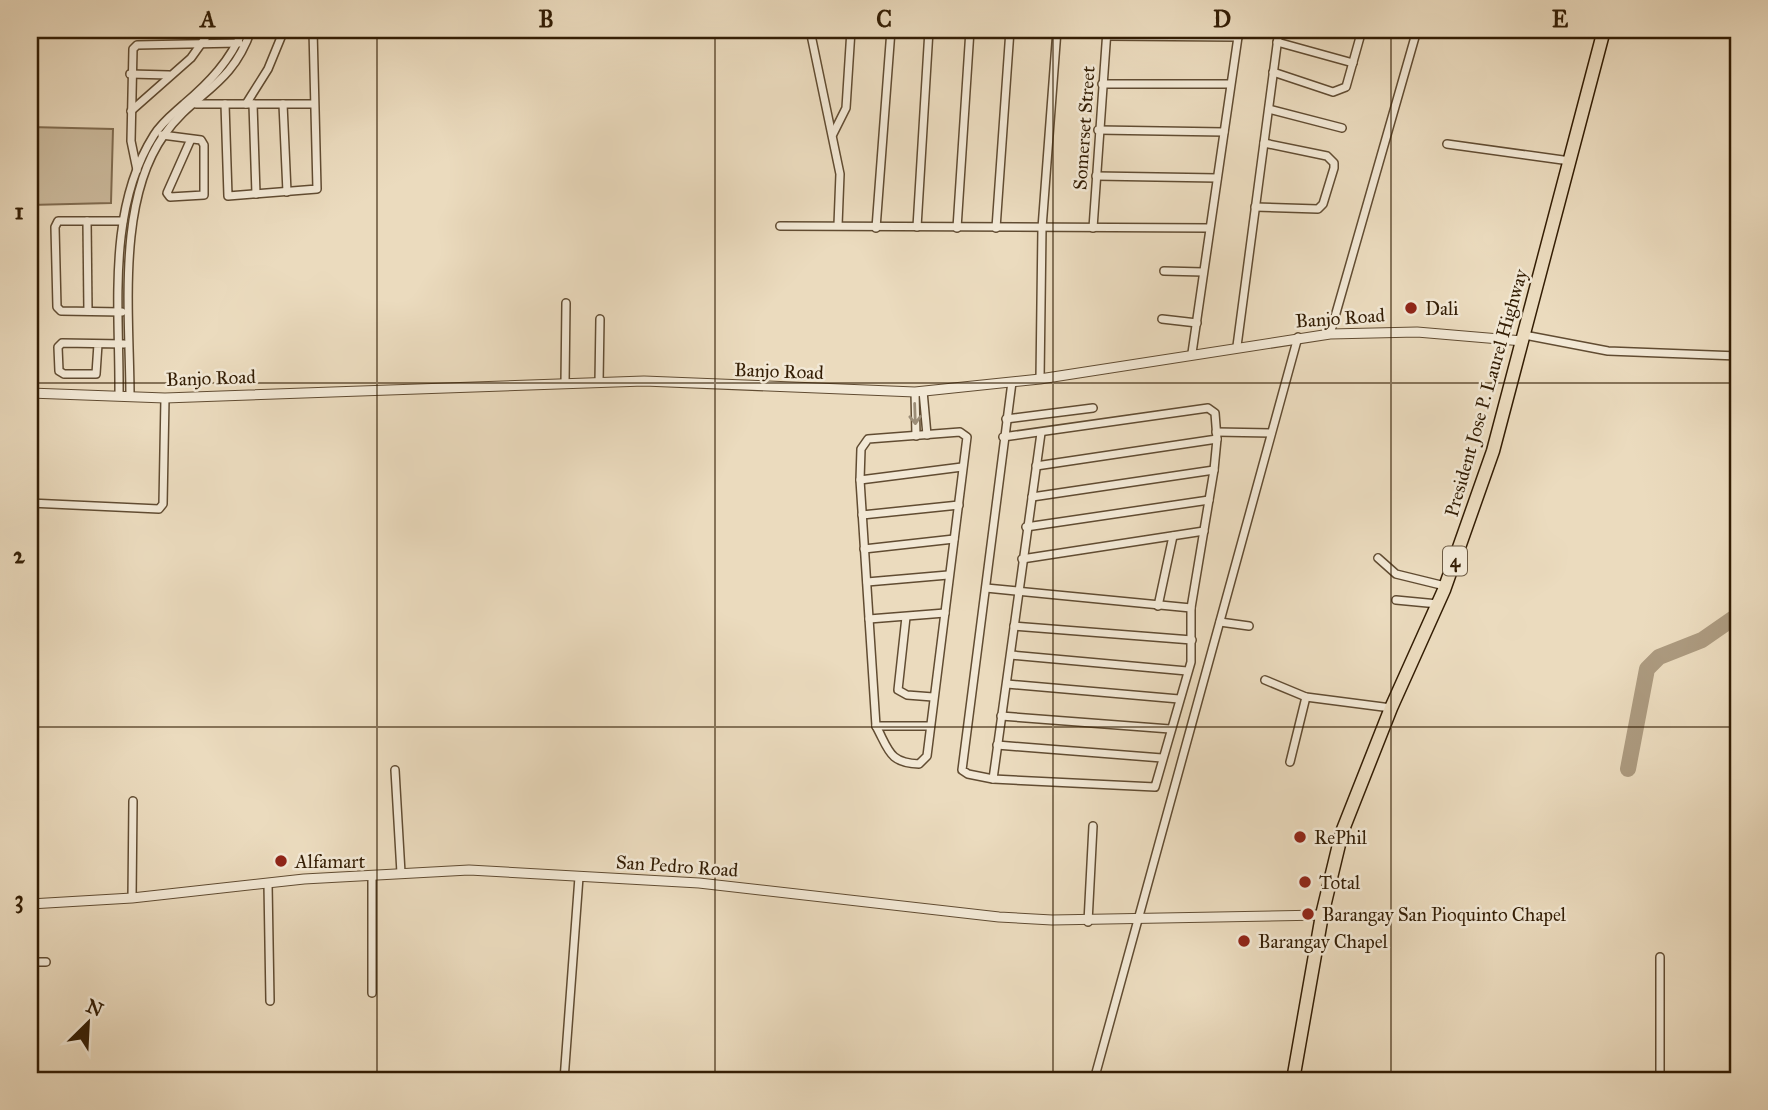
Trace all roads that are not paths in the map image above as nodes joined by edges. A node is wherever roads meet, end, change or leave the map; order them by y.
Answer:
1 (211, 30) edge
2 (243, 30) edge
3 (251, 30) edge
4 (284, 30) edge
5 (313, 30) edge
6 (810, 30) edge
7 (851, 30) edge
8 (891, 30) edge
9 (929, 30) edge
10 (970, 30) edge
11 (1010, 30) edge
12 (1057, 30) edge
13 (1279, 30) edge
14 (1359, 30) edge
15 (1417, 30) edge
16 (1604, 30) edge
17 (1107, 33) edge
18 (1238, 34) edge
19 (1277, 42) junction
20 (242, 44) junction
21 (203, 45) junction
22 (1353, 63) junction
23 (1273, 72) junction
24 (130, 74) junction
25 (170, 75) junction
26 (1102, 84) junction
27 (1230, 84) junction
28 (185, 104) junction
29 (197, 104) junction
30 (225, 104) junction
31 (249, 104) junction
32 (283, 104) junction
33 (314, 104) junction
34 (1269, 109) junction
35 (131, 111) junction
36 (1342, 128) dead end
37 (1098, 130) junction
38 (1224, 132) junction
39 (155, 134) junction
40 (832, 134) junction
41 (164, 135) junction
42 (191, 139) junction
43 (1264, 143) junction
44 (1447, 144) dead end
45 (1570, 161) junction
46 (139, 171) junction
47 (1096, 176) junction
48 (1217, 178) junction
49 (287, 192) junction
50 (256, 194) junction
51 (1255, 207) junction
52 (87, 221) junction
53 (121, 221) junction
54 (131, 221) junction
55 (838, 225) junction
56 (780, 226) dead end
57 (916, 227) junction
58 (877, 228) junction
59 (957, 228) junction
60 (996, 228) junction
61 (1042, 228) junction
62 (1093, 228) junction
63 (1209, 228) junction
64 (120, 268) junction
65 (131, 268) junction
66 (1164, 271) dead end
67 (1203, 272) junction
68 (566, 303) dead end
69 (88, 311) junction
70 (120, 312) junction
71 (130, 312) junction
72 (600, 319) dead end
73 (1162, 319) dead end
74 (1197, 323) junction
75 (1330, 334) junction
76 (1298, 337) junction
77 (1524, 338) junction
78 (98, 344) junction
79 (120, 344) junction
80 (130, 344) junction
81 (1237, 346) junction
82 (1192, 353) junction
83 (1738, 356) edge
84 (120, 357) junction
85 (130, 358) junction
86 (1040, 379) junction
87 (599, 382) junction
88 (1012, 382) junction
89 (565, 383) junction
90 (919, 392) junction
91 (30, 393) edge
92 (119, 396) junction
93 (130, 397) junction
94 (164, 398) junction
95 (1093, 408) dead end
96 (1006, 419) junction
97 (1041, 433) junction
98 (1271, 433) junction
99 (928, 435) junction
100 (916, 436) junction
101 (1217, 436) junction
102 (1003, 437) junction
103 (1036, 466) junction
104 (962, 467) junction
105 (1214, 470) junction
106 (860, 480) junction
107 (1032, 497) junction
108 (1209, 500) junction
109 (30, 503) edge
110 (959, 505) junction
111 (862, 515) junction
112 (1026, 527) junction
113 (1204, 531) junction
114 (1173, 536) junction
115 (954, 539) junction
116 (864, 549) junction
117 (1378, 558) dead end
118 (1022, 559) junction
119 (948, 575) junction
120 (867, 582) junction
121 (1445, 586) junction
122 (986, 589) junction
123 (1017, 591) junction
124 (1396, 600) dead end
125 (1438, 604) junction
126 (1158, 606) junction
127 (1191, 608) junction
128 (945, 613) junction
129 (906, 617) junction
130 (869, 619) junction
131 (1220, 622) junction
132 (1014, 626) junction
133 (1249, 626) dead end
134 (1192, 640) junction
135 (1011, 655) junction
136 (1187, 671) junction
137 (1265, 680) dead end
138 (1007, 684) junction
139 (933, 697) junction
140 (1306, 697) junction
141 (1179, 699) junction
142 (1391, 708) junction
143 (1002, 716) junction
144 (876, 726) junction
145 (929, 726) junction
146 (1170, 729) junction
147 (997, 745) junction
148 (1162, 758) junction
149 (1290, 762) dead end
150 (396, 770) dead end
151 (993, 779) junction
152 (133, 801) dead end
153 (1093, 826) dead end
154 (401, 873) junction
155 (372, 874) junction
156 (579, 877) junction
157 (268, 884) junction
158 (132, 898) junction
159 (30, 904) edge
160 (1322, 915) junction
161 (1137, 921) junction
162 (1088, 922) junction
163 (1660, 957) dead end
164 (30, 962) edge
165 (46, 962) dead end
166 (372, 993) dead end
167 (270, 1000) dead end
168 (564, 1080) edge
169 (1094, 1080) edge
170 (1293, 1080) edge
171 (1660, 1080) edge

1 - 21 street
2 - 20 street
3 - 20 street
4 - 31 street
5 - 33 street
6 - 40 street
7 - 40 street
8 - 58 street
9 - 57 street
10 - 59 street
11 - 60 street
12 - 61 street
13 - 19 street
14 - 22 street
15 - 75 street
16 - 45 highway, President Jose P. Laurel Highway / 4
17 - 18 street
17 - 26 street, Somerset Street
18 - 27 street
19 - 22 street
19 - 23 street
20 - 21 street
20 - 28 street
20 - 29 street
21 - 24 street
21 - 25 street
22 - 23 street
23 - 34 street
24 - 25 street
24 - 35 street
25 - 35 street
26 - 27 street
26 - 37 street, Somerset Street
27 - 38 street
28 - 29 street
28 - 39 street
29 - 30 street
29 - 41 street
30 - 31 street
30 - 50 street
31 - 32 street
31 - 50 street
32 - 33 street
32 - 49 street
33 - 49 street
34 - 36 street
34 - 43 street
35 - 46 street
37 - 38 street
37 - 47 street, Somerset Street
38 - 48 street
39 - 41 street
39 - 46 street
40 - 55 street
41 - 42 street
41 - 46 street
42 - 42 street
43 - 51 street
43 - 51 street
44 - 45 street
45 - 77 highway, President Jose P. Laurel Highway / 4
46 - 53 street
46 - 54 street
47 - 48 street
47 - 62 street, Somerset Street
48 - 63 street
49 - 50 street
51 - 81 street
52 - 53 street
52 - 69 street
52 - 69 street
53 - 54 street
53 - 64 street
54 - 65 street
55 - 56 street
55 - 58 street
57 - 58 street
57 - 59 street
59 - 60 street
60 - 61 street
61 - 62 street
61 - 86 street
62 - 63 street
63 - 67 street
64 - 65 street
64 - 70 street
65 - 71 street
66 - 67 street
67 - 74 street
68 - 89 street
69 - 70 street
70 - 71 street
70 - 79 street
71 - 80 street
72 - 87 street
73 - 74 street
74 - 82 street
75 - 76 street, Banjo Road
75 - 77 street, Banjo Road
76 - 81 street, Banjo Road
76 - 98 street
77 - 83 street
77 - 121 highway, President Jose P. Laurel Highway / 4
78 - 78 street
78 - 79 street
79 - 80 street
79 - 84 street
80 - 85 street
81 - 82 street, Banjo Road
82 - 86 street, Banjo Road
84 - 85 street
84 - 92 street
85 - 93 street
86 - 88 street, Banjo Road
87 - 89 street, Banjo Road
87 - 90 street, Banjo Road
88 - 90 street, Banjo Road
88 - 96 street
89 - 94 street, Banjo Road
90 - 99 street
90 -> 100 street
91 - 92 street, Banjo Road
92 - 93 street, Banjo Road
93 - 94 street, Banjo Road
94 - 109 street
95 - 96 street
96 - 102 street
97 - 101 street
97 - 102 street
97 - 103 street
98 - 101 street
98 - 131 street
99 - 100 street
99 - 104 street
100 - 106 street
101 - 103 street
101 - 105 street
102 - 122 street
103 - 107 street
104 - 106 street
104 - 110 street
105 - 107 street
105 - 108 street
106 - 111 street
107 - 112 street
108 - 112 street
108 - 113 street
110 - 111 street
110 - 115 street
111 - 116 street
112 - 118 street
113 - 114 street
113 - 127 street
114 - 118 street
114 - 126 street
115 - 116 street
115 - 119 street
116 - 120 street
117 - 121 street
118 - 123 street
119 - 120 street
119 - 128 street
120 - 130 street
121 - 125 highway, President Jose P. Laurel Highway / 4
122 - 123 street
122 - 151 street
123 - 126 street
123 - 132 street
124 - 125 street
125 - 142 highway, President Jose P. Laurel Highway / 4
126 - 127 street
127 - 134 street
128 - 129 street
128 - 139 street
129 - 130 street
129 - 139 street
130 - 144 street
131 - 133 street
131 - 161 street
132 - 134 street
132 - 135 street
134 - 136 street
135 - 136 street
135 - 138 street
136 - 141 street
137 - 140 street
138 - 141 street
138 - 143 street
139 - 145 street
140 - 142 street
140 - 149 street
141 - 146 street
142 - 160 highway, President Jose P. Laurel Highway / 4
143 - 146 street
143 - 147 street
144 - 145 street
144 - 145 street
146 - 148 street
147 - 148 street
147 - 151 street
148 - 151 street
150 - 154 street
152 - 158 street
153 - 162 street
154 - 155 street, San Pedro Road
154 - 156 street, San Pedro Road
155 - 157 street, San Pedro Road
155 - 166 street
156 - 162 street, San Pedro Road
156 - 168 street
157 - 158 street, San Pedro Road
157 - 167 street
158 - 159 street, San Pedro Road
160 - 161 street, San Pedro Road
160 - 170 highway, President Jose P. Laurel Highway / 4
161 - 162 street, San Pedro Road
161 - 169 street
163 - 171 street
164 - 165 street

